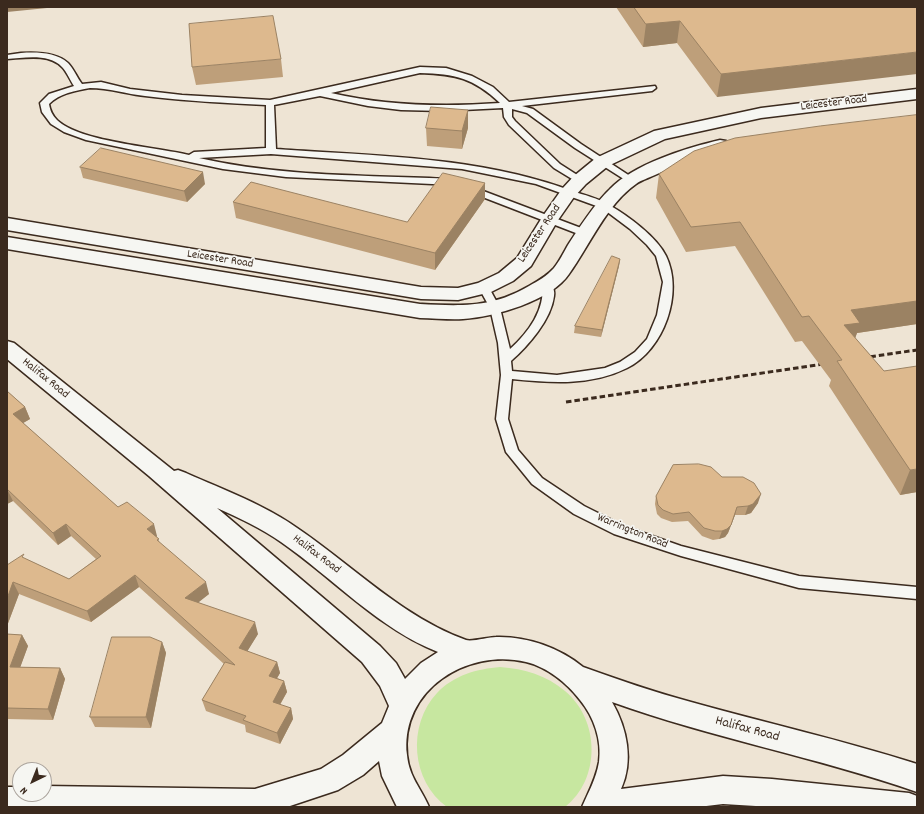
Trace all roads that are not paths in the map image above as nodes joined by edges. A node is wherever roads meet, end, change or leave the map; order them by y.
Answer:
1 (7, 57) edge
2 (79, 86) junction
3 (652, 88) dead end
4 (320, 93) junction
5 (917, 94) edge
6 (270, 102) junction
7 (507, 105) junction
8 (714, 123) junction
9 (271, 151) junction
10 (181, 156) junction
11 (602, 162) junction
12 (630, 180) junction
13 (574, 186) junction
14 (605, 206) junction
15 (549, 220) junction
16 (7, 224) edge
17 (585, 233) junction
18 (7, 243) edge
19 (547, 284) junction
20 (484, 288) junction
21 (495, 308) junction
22 (7, 348) edge
23 (506, 360) junction
24 (507, 375) junction
25 (157, 470) junction
26 (917, 593) edge
27 (467, 652) junction
28 (578, 677) junction
29 (402, 704) junction
30 (393, 731) junction
31 (917, 778) edge
32 (7, 801) edge
33 (263, 805) edge
34 (414, 807) edge
35 (597, 807) edge
36 (608, 807) edge
37 (909, 807) edge

1 - 2 lane
2 - 6 lane
2 - 10 lane
3 - 7 lane
4 - 6 lane
4 - 7 lane
4 - 7 lane
5 - 8 street, Leicester Road
6 - 9 lane
7 - 11 lane
7 - 13 lane
8 - 11 street, Leicester Road
8 - 12 street, Leicester Road
9 - 10 lane
9 - 13 lane
10 - 15 lane
11 - 12 lane
11 - 13 street, Leicester Road
12 - 14 street, Leicester Road
13 - 14 lane
13 - 15 street, Leicester Road
14 - 17 street, Leicester Road
14 - 24 lane
15 - 17 lane
15 - 20 street, Leicester Road
16 - 20 street, Leicester Road
17 - 19 street, Leicester Road
18 - 21 street, Leicester Road
19 - 21 street, Leicester Road
19 - 23 lane
20 - 21 lane, Warrington Road
21 - 23 lane, Warrington Road
22 - 25 street, Halifax Road
23 - 24 lane, Warrington Road
24 - 26 lane, Warrington Road
25 - 27 street, Halifax Road
25 - 29 street, Halifax Road
27 - 28 street, Halifax Road
27 - 29 street, Halifax Road
28 - 31 street, Halifax Road
28 - 35 street, Halifax Road
29 - 30 street, Halifax Road
30 - 33 street
30 - 34 street, Halifax Road
32 - 33 street
36 - 37 street

